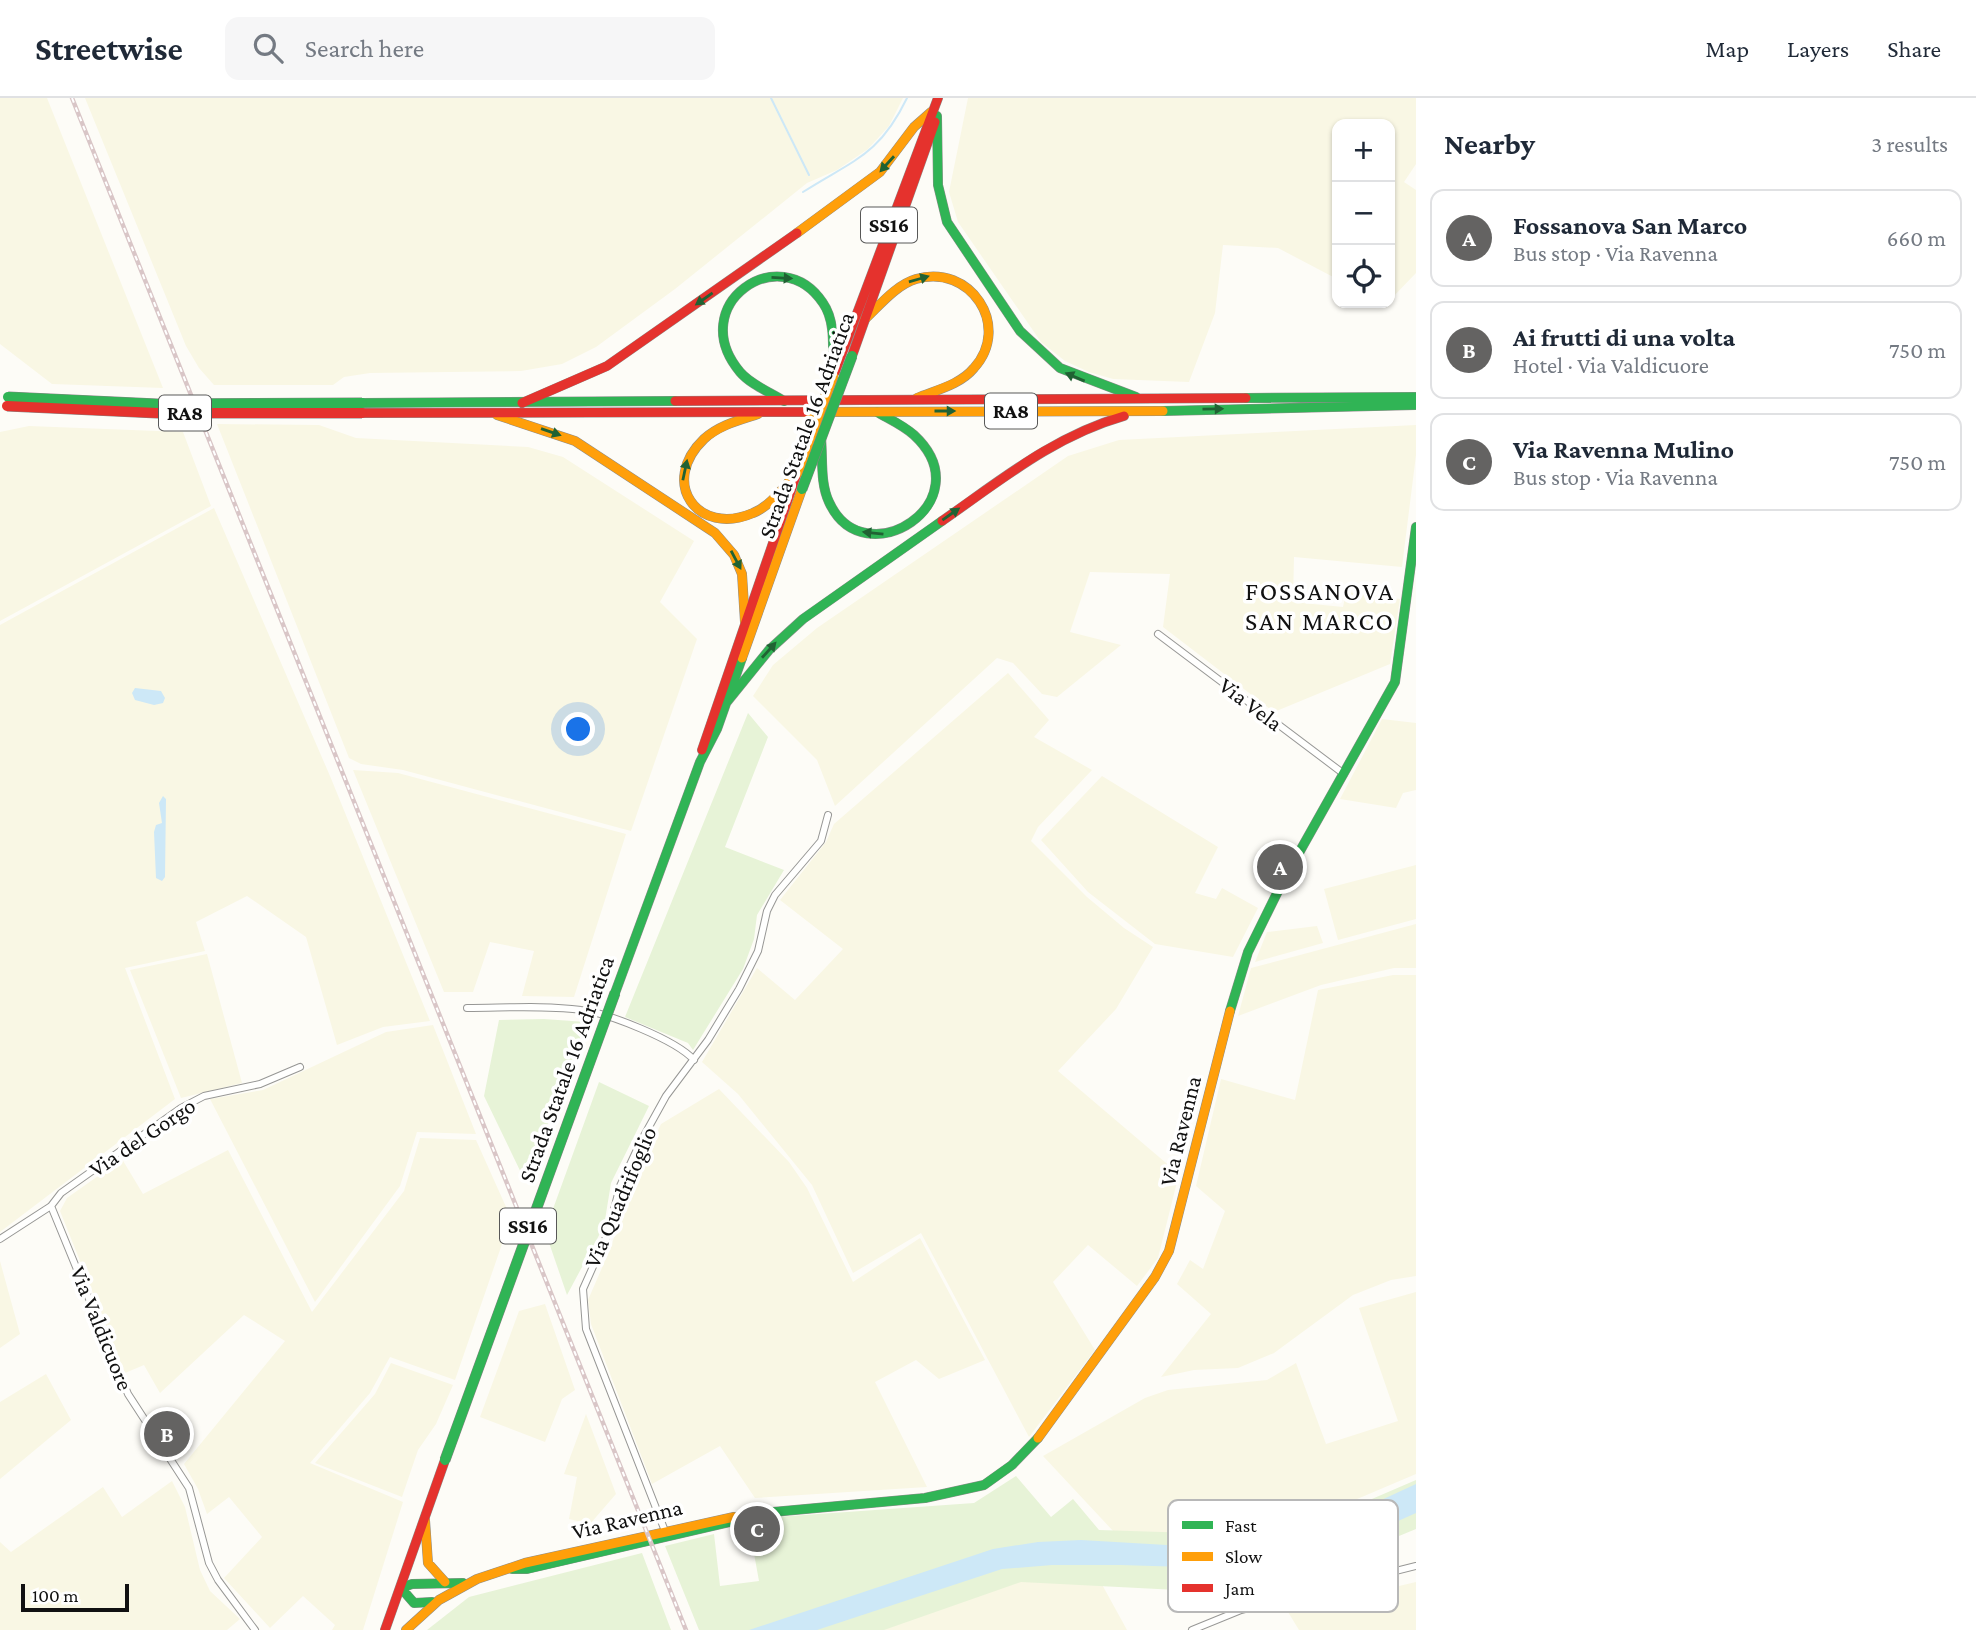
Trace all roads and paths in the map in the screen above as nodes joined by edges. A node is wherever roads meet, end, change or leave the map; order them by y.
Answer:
1 (940, 98) edge
2 (934, 114) junction
3 (865, 318) junction
4 (852, 339) junction
5 (833, 376) junction
6 (1416, 397) edge
7 (1140, 398) junction
8 (4, 401) edge
9 (784, 401) junction
10 (909, 401) junction
11 (1399, 402) junction
12 (522, 403) junction
13 (1416, 405) edge
14 (362, 408) junction
15 (768, 411) junction
16 (877, 411) junction
17 (1145, 411) junction
18 (486, 412) junction
19 (821, 438) junction
20 (792, 489) junction
21 (1416, 527) edge
22 (746, 622) junction
23 (1158, 634) dead end
24 (726, 703) junction
25 (700, 762) junction
26 (1344, 775) junction
27 (828, 815) dead end
28 (467, 1008) dead end
29 (694, 1060) junction
30 (300, 1067) dead end
31 (51, 1206) junction
32 (0, 1239) edge
33 (753, 1516) junction
34 (425, 1519) junction
35 (665, 1531) junction
36 (1416, 1566) edge
37 (512, 1569) junction
38 (1398, 1571) edge
39 (468, 1582) junction
40 (450, 1583) junction
41 (401, 1588) junction
42 (439, 1600) junction
43 (1236, 1612) edge
44 (255, 1630) edge
45 (385, 1630) edge
46 (406, 1630) edge
47 (1192, 1630) edge

1 - 2 main road, Strada Statale 16 Adriatica / SS16
2 - 3 main road, Strada Statale 16 Adriatica / SS16
2 - 4 main road, Strada Statale 16 Adriatica / SS16
7 -> 2 main road
2 -> 12 main road
3 - 4 main road, Strada Statale 16 Adriatica / SS16
3 -> 10 main road
4 - 5 main road, Strada Statale 16 Adriatica / SS16
4 - 19 main road, Strada Statale 16 Adriatica / SS16, bridge
9 -> 5 main road
5 - 20 main road, Strada Statale 16 Adriatica / SS16, bridge
6 - 11 main road
7 - 10 main road, RA8
7 - 11 main road, RA8
8 - 14 main road, RA8, bridge
9 - 10 main road, RA8
9 - 12 main road, RA8
11 - 13 main road
17 -> 11 main road, RA8
12 - 14 main road, RA8
14 - 18 main road, RA8
15 - 16 main road, RA8
15 - 18 main road, RA8
20 -> 15 main road
16 -> 17 main road, RA8
16 -> 19 main road
24 -> 17 main road
18 -> 22 main road
19 - 20 main road, Strada Statale 16 Adriatica / SS16, bridge
20 - 22 main road, Strada Statale 16 Adriatica / SS16
20 - 24 main road, Strada Statale 16 Adriatica / SS16
21 - 26 main road, Via Ravenna
22 - 25 main road, Strada Statale 16 Adriatica / SS16
23 - 26 street, Via Vela
24 - 25 main road, Strada Statale 16 Adriatica / SS16
25 - 34 main road, Strada Statale 16 Adriatica / SS16, bridge
26 - 33 main road, Via Ravenna
27 - 29 street, Via Quadrifoglio
28 - 29 street
29 - 35 street, Via Quadrifoglio
30 - 31 street, Via del Gorgo
31 - 32 street, Via del Gorgo
31 - 44 street, Via Valdicuore
33 - 35 main road, Via Ravenna
33 - 37 main road, Via Ravenna
34 - 40 main road
34 - 41 main road, Strada Statale 16 Adriatica / SS16
35 - 37 main road, Via Ravenna
36 - 38 street
37 - 39 main road, Via Ravenna
39 - 40 main road, Via Ravenna
39 - 42 main road, Via Ravenna
40 - 41 main road, Via Ravenna
41 - 42 main road
41 - 45 main road, SS16
42 - 46 main road, Via Ravenna
43 - 47 street

